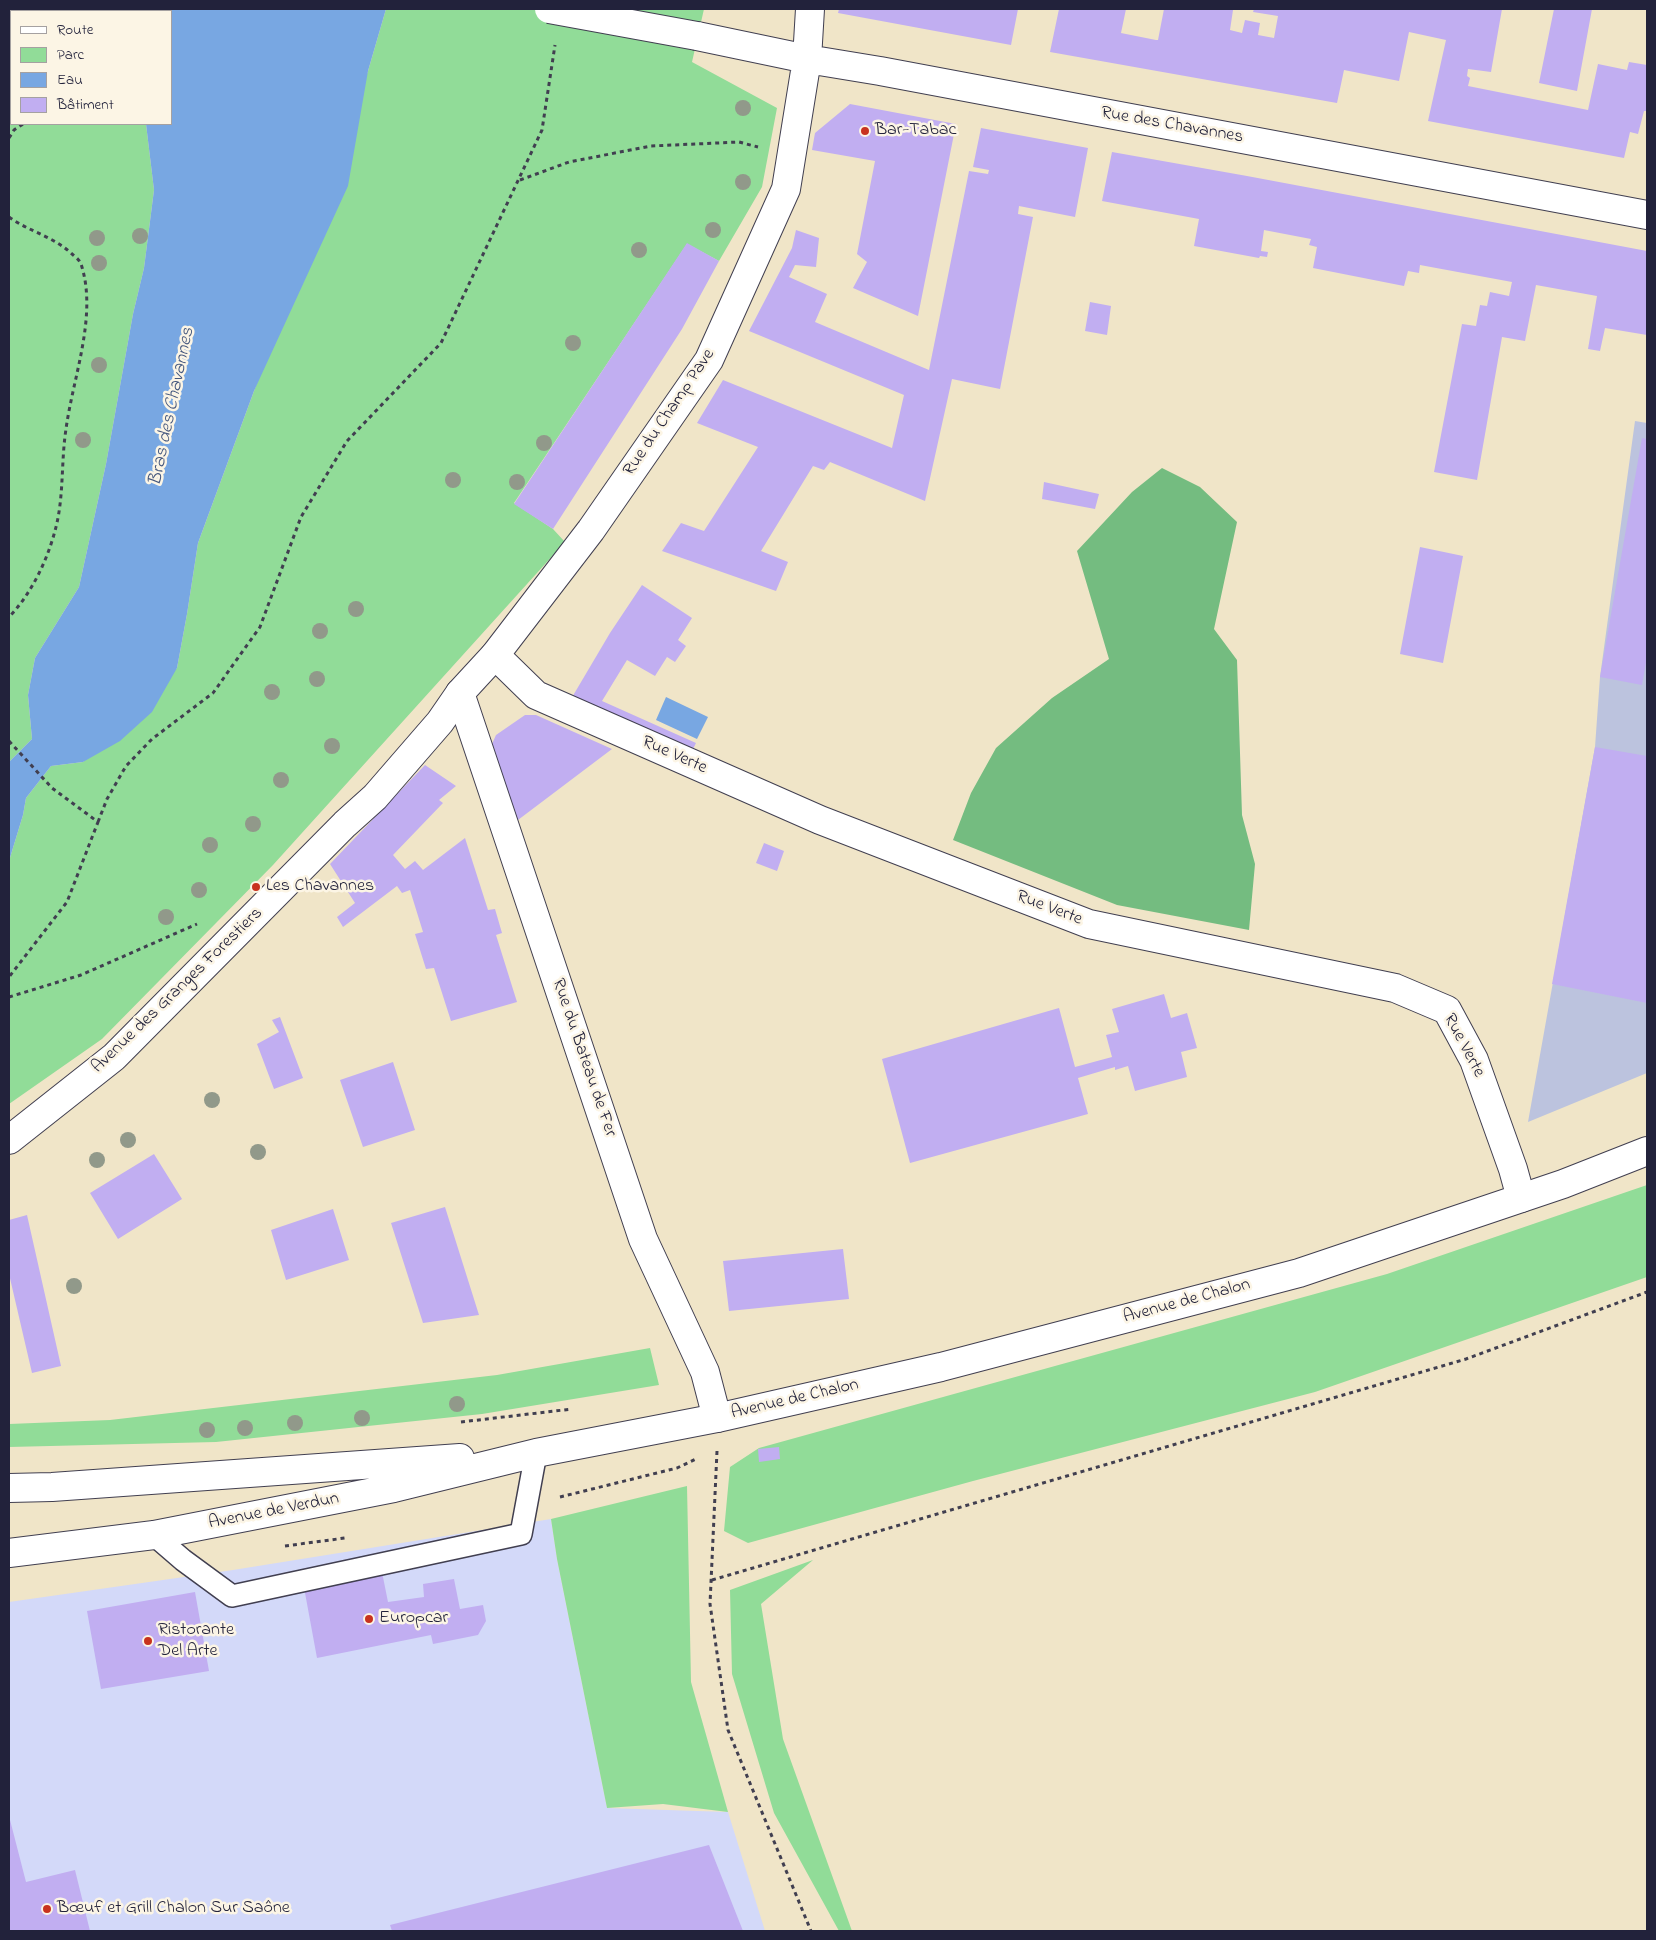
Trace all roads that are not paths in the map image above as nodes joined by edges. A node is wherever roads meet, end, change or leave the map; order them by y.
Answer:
1 (549, 9) edge
2 (810, 9) edge
3 (807, 59) junction
4 (1647, 215) edge
5 (495, 654) junction
6 (460, 694) junction
7 (440, 722) joint
8 (9, 1140) edge
9 (1647, 1150) edge
10 (1521, 1198) junction
11 (717, 1418) junction
12 (536, 1453) junction
13 (9, 1488) edge
14 (154, 1535) junction
15 (9, 1553) edge

1 - 3 street, Rue des Chavannes, bridge
2 - 3 street, Rue du Champ Pave
3 - 4 street, Rue des Chavannes
3 - 5 street, Rue du Champ Pave
5 - 6 street, Rue du Champ Pave
5 - 10 street, Rue Verte
6 - 7 street, Rue du Champ Pave
6 - 11 street, Rue du Bateau de Fer
7 - 8 street, Avenue des Granges Forestiers
9 - 10 street, Avenue de Chalon
10 - 11 street, Avenue de Chalon
11 - 12 street, Avenue de Verdun
12 - 13 street, Avenue de Verdun
12 - 14 street, Avenue de Verdun
12 - 14 lane
14 - 15 street, Avenue de Verdun

